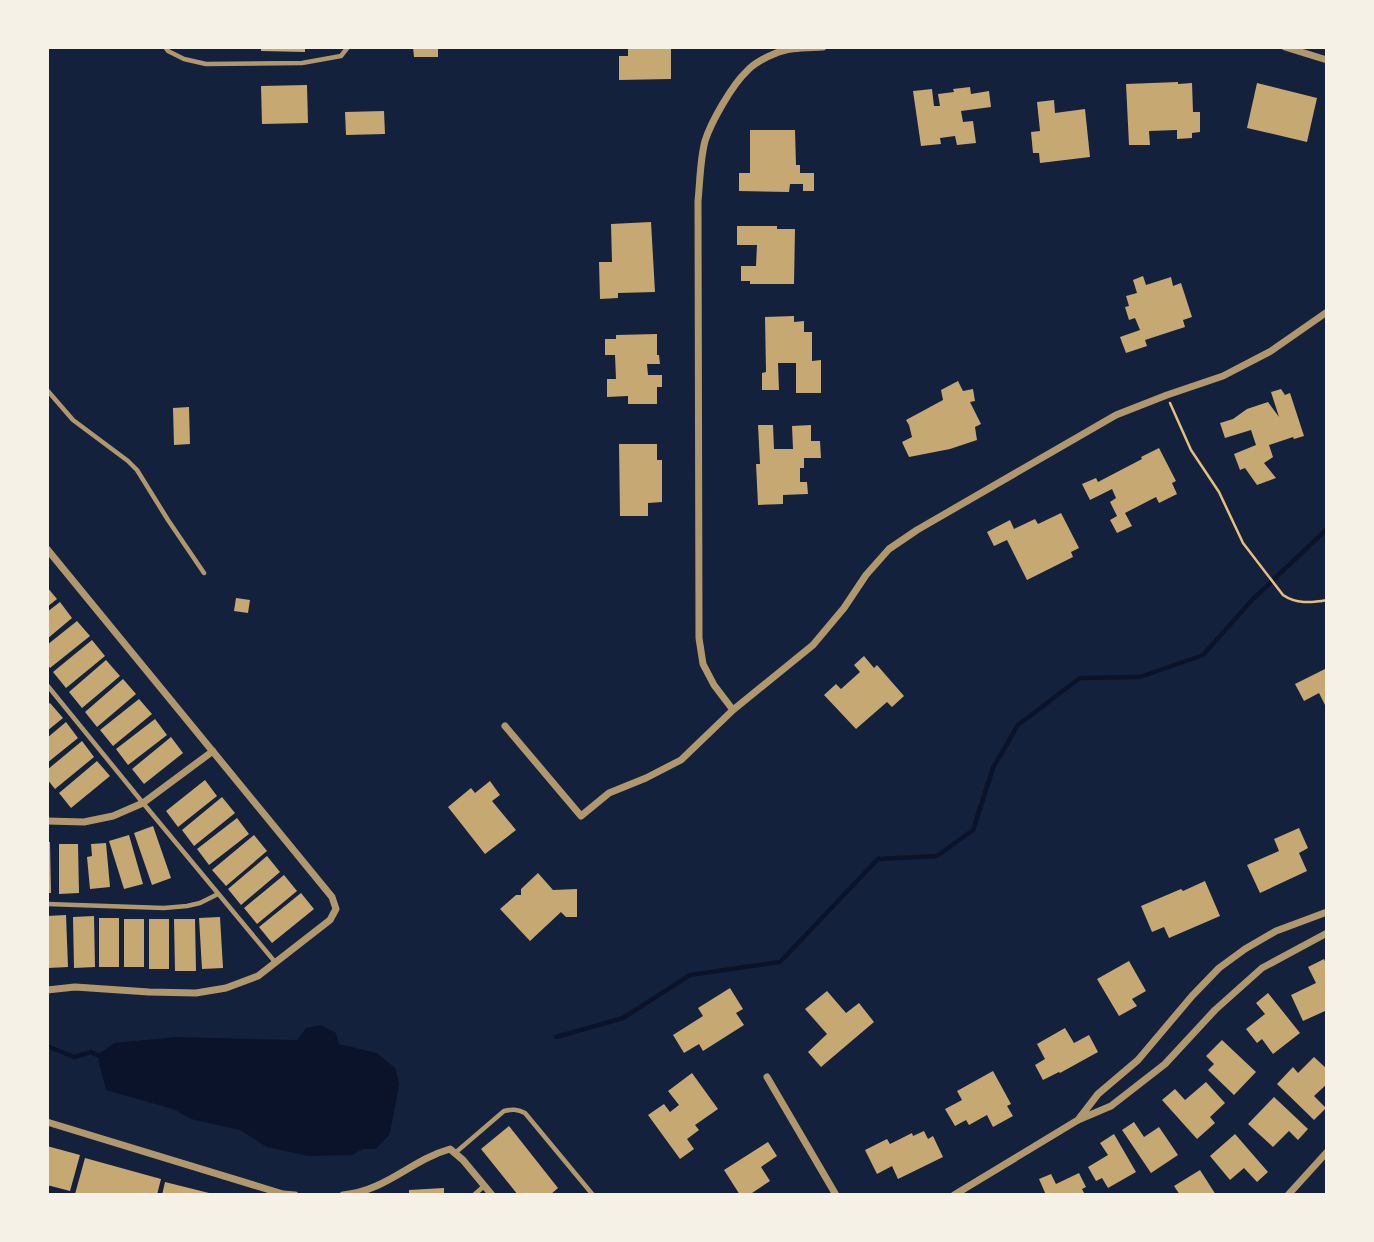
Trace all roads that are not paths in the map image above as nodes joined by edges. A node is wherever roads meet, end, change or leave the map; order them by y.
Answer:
1 (165, 47) edge
2 (348, 47) edge
3 (823, 47) edge
4 (1285, 47) edge
5 (774, 50) edge
6 (1327, 60) edge
7 (1327, 312) edge
8 (47, 390) edge
9 (47, 548) edge
10 (204, 573) dead end
11 (47, 685) edge
12 (733, 710) junction
13 (505, 726) dead end
14 (213, 751) junction
15 (143, 803) junction
16 (47, 814) edge
17 (50, 821) edge
18 (218, 894) junction
19 (47, 904) edge
20 (1327, 912) edge
21 (1327, 933) edge
22 (275, 962) junction
23 (47, 990) edge
24 (767, 1077) dead end
25 (1078, 1120) junction
26 (47, 1122) edge
27 (453, 1151) junction
28 (1327, 1152) edge
29 (380, 1186) junction
30 (485, 1186) junction
31 (295, 1195) edge
32 (343, 1195) edge
33 (382, 1195) edge
34 (474, 1195) edge
35 (492, 1195) edge
36 (593, 1195) edge
37 (836, 1195) edge
38 (954, 1195) edge
39 (1288, 1195) edge

1 - 2 lane
3 - 5 street
4 - 6 street
5 - 12 street
7 - 12 street
8 - 10 lane
9 - 14 street
11 - 15 lane
12 - 13 street
14 - 15 street
14 - 22 street
15 - 17 street
15 - 18 lane
16 - 17 street
18 - 19 lane
18 - 22 lane
20 - 25 street
21 - 25 street
22 - 23 street
24 - 37 street
25 - 38 street
26 - 31 street
27 - 29 street
27 - 30 street
27 - 36 lane
28 - 39 street
29 - 32 street
29 - 33 street
30 - 34 lane
30 - 35 street

